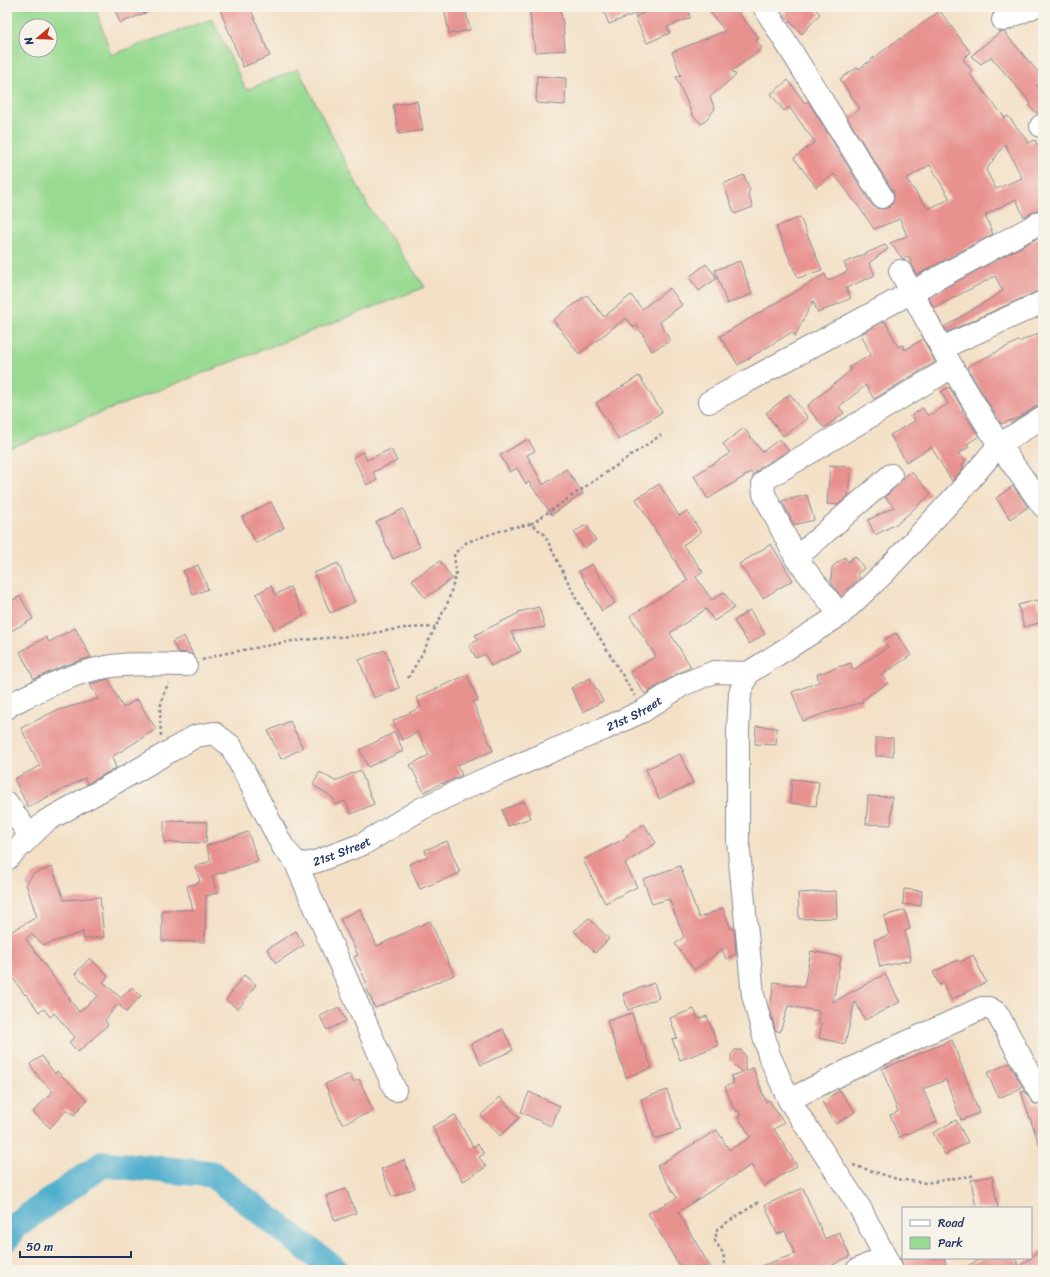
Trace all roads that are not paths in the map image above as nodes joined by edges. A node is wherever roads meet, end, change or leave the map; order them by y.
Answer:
1 (764, 7) edge
2 (1033, 7) edge
3 (1003, 20) dead end
4 (882, 197) dead end
5 (1043, 221) edge
6 (900, 271) dead end
7 (912, 292) junction
8 (1043, 302) edge
9 (947, 357) junction
10 (709, 402) dead end
11 (1043, 417) edge
12 (999, 445) junction
13 (891, 475) dead end
14 (1043, 506) edge
15 (796, 558) junction
16 (840, 615) junction
17 (186, 666) road end
18 (748, 673) junction
19 (7, 708) edge
20 (7, 803) edge
21 (30, 836) junction
22 (7, 859) edge
23 (295, 861) junction
24 (395, 1090) dead end
25 (1040, 1093) dead end
26 (789, 1100) junction
27 (888, 1263) edge
28 (857, 1270) edge

1 - 4 street
2 - 3 street
5 - 7 street
6 - 7 street
7 - 9 street
7 - 10 street
8 - 9 street
9 - 12 street
9 - 15 street
11 - 12 street
12 - 14 street
12 - 16 street
13 - 15 street
15 - 16 street
16 - 18 street
17 - 19 street
18 - 23 street, 21st Street
18 - 26 street
20 - 21 street
21 - 22 street, 21st Street
21 - 23 street, 21st Street
23 - 24 street
25 - 26 street
26 - 27 street
27 - 28 street

